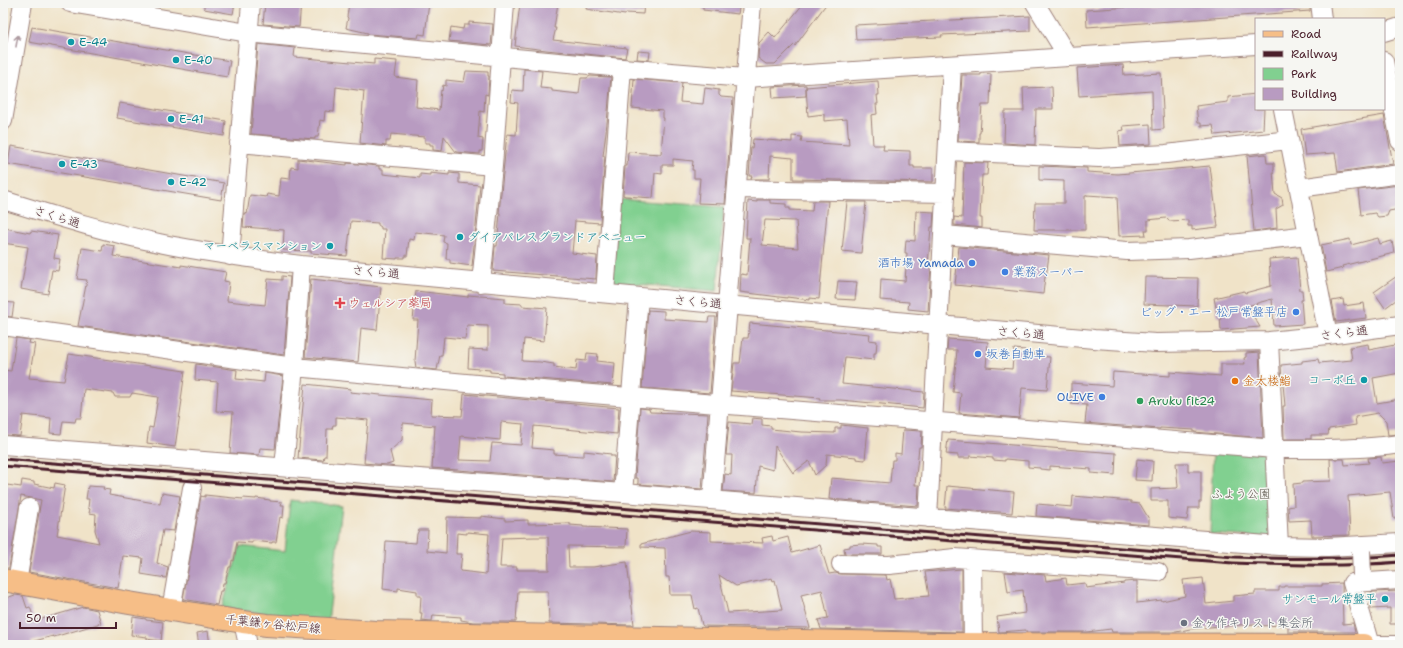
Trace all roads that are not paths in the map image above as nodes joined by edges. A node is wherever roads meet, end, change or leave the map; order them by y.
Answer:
1 (23, 3) edge
2 (70, 3) edge
3 (251, 3) edge
4 (505, 3) edge
5 (752, 3) edge
6 (1035, 3) edge
7 (1320, 3) edge
8 (1322, 18) edge
9 (1400, 27) edge
10 (1385, 32) edge
11 (248, 33) junction
12 (1255, 45) edge
13 (501, 56) junction
14 (1068, 58) junction
15 (952, 65) junction
16 (1385, 66) edge
17 (622, 68) junction
18 (745, 78) junction
19 (1283, 110) edge
20 (3, 121) edge
21 (1399, 131) edge
22 (1289, 140) junction
23 (239, 143) junction
24 (948, 151) junction
25 (493, 166) junction
26 (1400, 174) edge
27 (1299, 188) junction
28 (737, 189) junction
29 (946, 193) junction
30 (3, 200) edge
31 (944, 235) junction
32 (1308, 235) junction
33 (230, 256) junction
34 (301, 266) junction
35 (481, 283) junction
36 (605, 293) junction
37 (639, 297) junction
38 (727, 305) junction
39 (939, 325) junction
40 (1400, 325) edge
41 (3, 326) edge
42 (1328, 335) junction
43 (1268, 341) junction
44 (294, 367) junction
45 (631, 396) junction
46 (720, 404) junction
47 (934, 421) junction
48 (1400, 444) edge
49 (3, 445) edge
50 (1275, 449) junction
51 (284, 467) junction
52 (192, 488) dead end
53 (623, 493) junction
54 (712, 500) junction
55 (29, 508) dead end
56 (928, 518) junction
57 (1400, 544) edge
58 (1279, 546) junction
59 (1361, 551) dead end
60 (972, 560) junction
61 (842, 564) dead end
62 (1158, 572) dead end
63 (1362, 575) dead end
64 (1400, 580) edge
65 (10, 581) edge
66 (171, 610) junction
67 (243, 622) junction
68 (795, 643) edge
69 (973, 644) junction
70 (248, 645) edge
71 (941, 645) edge
72 (1363, 645) edge
73 (1372, 645) edge
74 (1400, 645) edge

20 -> 1 street
2 - 11 street
3 - 11 street
4 - 13 street
5 - 18 street
6 - 14 street
7 - 8 street
9 - 10 street
11 - 13 street
11 - 23 street
12 - 14 street
13 - 17 street
13 - 25 street
14 - 15 street
15 - 18 street
15 - 24 street
16 - 21 street
17 - 18 street
17 - 36 street
18 - 28 street
19 - 22 street
22 - 24 street
22 - 27 street
23 - 25 street
23 - 33 street
24 - 29 street
25 - 35 street
26 - 27 street
27 - 32 street
28 - 29 street
28 - 38 street
29 - 31 street
30 - 33 street, さくら通
31 - 32 street
31 - 39 street
32 - 42 street
33 - 34 street, さくら通
34 - 35 street, さくら通
34 - 44 street
35 - 36 street, さくら通
36 - 37 street, さくら通
37 - 38 street, さくら通
37 - 45 street
38 - 39 street, さくら通
38 - 46 street
39 - 43 street, さくら通
39 - 47 street
40 - 42 street, さくら通
41 - 44 street
42 - 43 street, さくら通
43 - 50 street
44 - 45 street
44 - 51 street
45 - 46 street
45 - 53 street
46 - 47 street
46 - 54 street
47 - 50 street
47 - 56 street
48 - 50 street
49 - 51 street
50 - 58 street
51 - 53 street
52 - 66 street
53 - 54 street
54 - 56 street
55 - 65 street
56 - 58 street
57 - 58 street
59 - 63 street, bridge
60 - 61 street
60 - 62 street
60 - 69 street
64 - 73 street
65 - 66 main road, 千葉鎌ヶ谷松戸線
66 - 67 main road, 千葉鎌ヶ谷松戸線
67 - 68 main road, 千葉鎌ヶ谷松戸線
67 - 70 street
68 - 71 main road, 千葉鎌ヶ谷松戸線
69 - 71 main road, 千葉鎌ヶ谷松戸線
69 - 72 main road, 千葉鎌ヶ谷松戸線
73 - 74 street

